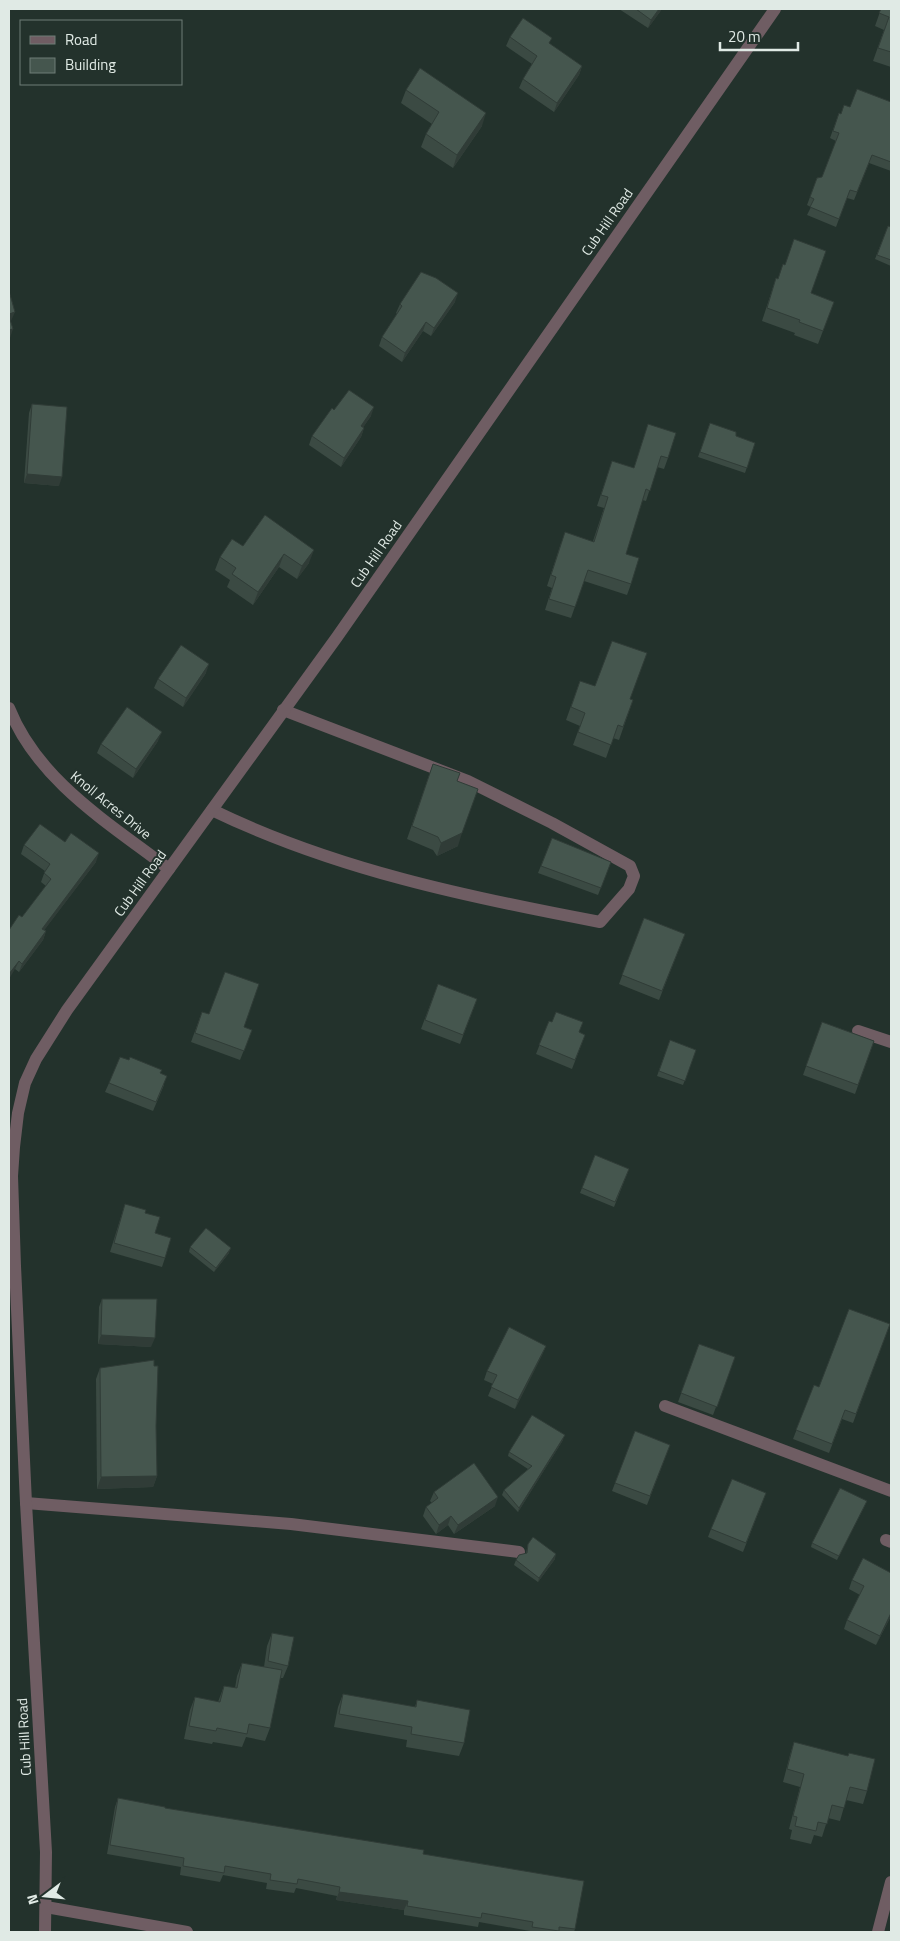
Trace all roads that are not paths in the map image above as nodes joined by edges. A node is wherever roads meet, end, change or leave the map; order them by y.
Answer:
1 (774, 9) edge
2 (9, 708) edge
3 (284, 710) junction
4 (212, 810) junction
5 (169, 869) junction
6 (858, 1031) dead end
7 (891, 1042) edge
8 (11, 1220) edge
9 (665, 1406) dead end
10 (891, 1491) edge
11 (26, 1502) junction
12 (519, 1552) dead end
13 (891, 1882) edge
14 (46, 1907) junction
15 (45, 1932) edge
16 (188, 1932) edge
17 (878, 1932) edge

1 - 3 street, Cub Hill Road
2 - 5 street, Knoll Acres Drive
3 - 4 street, Cub Hill Road
3 - 4 street
4 - 5 street, Cub Hill Road
5 - 8 street, Cub Hill Road
6 - 7 street
8 - 11 street, Cub Hill Road
9 - 10 street
11 - 12 street
11 - 14 street, Cub Hill Road
13 - 17 street
14 - 15 street, Cub Hill Road
14 - 16 street

